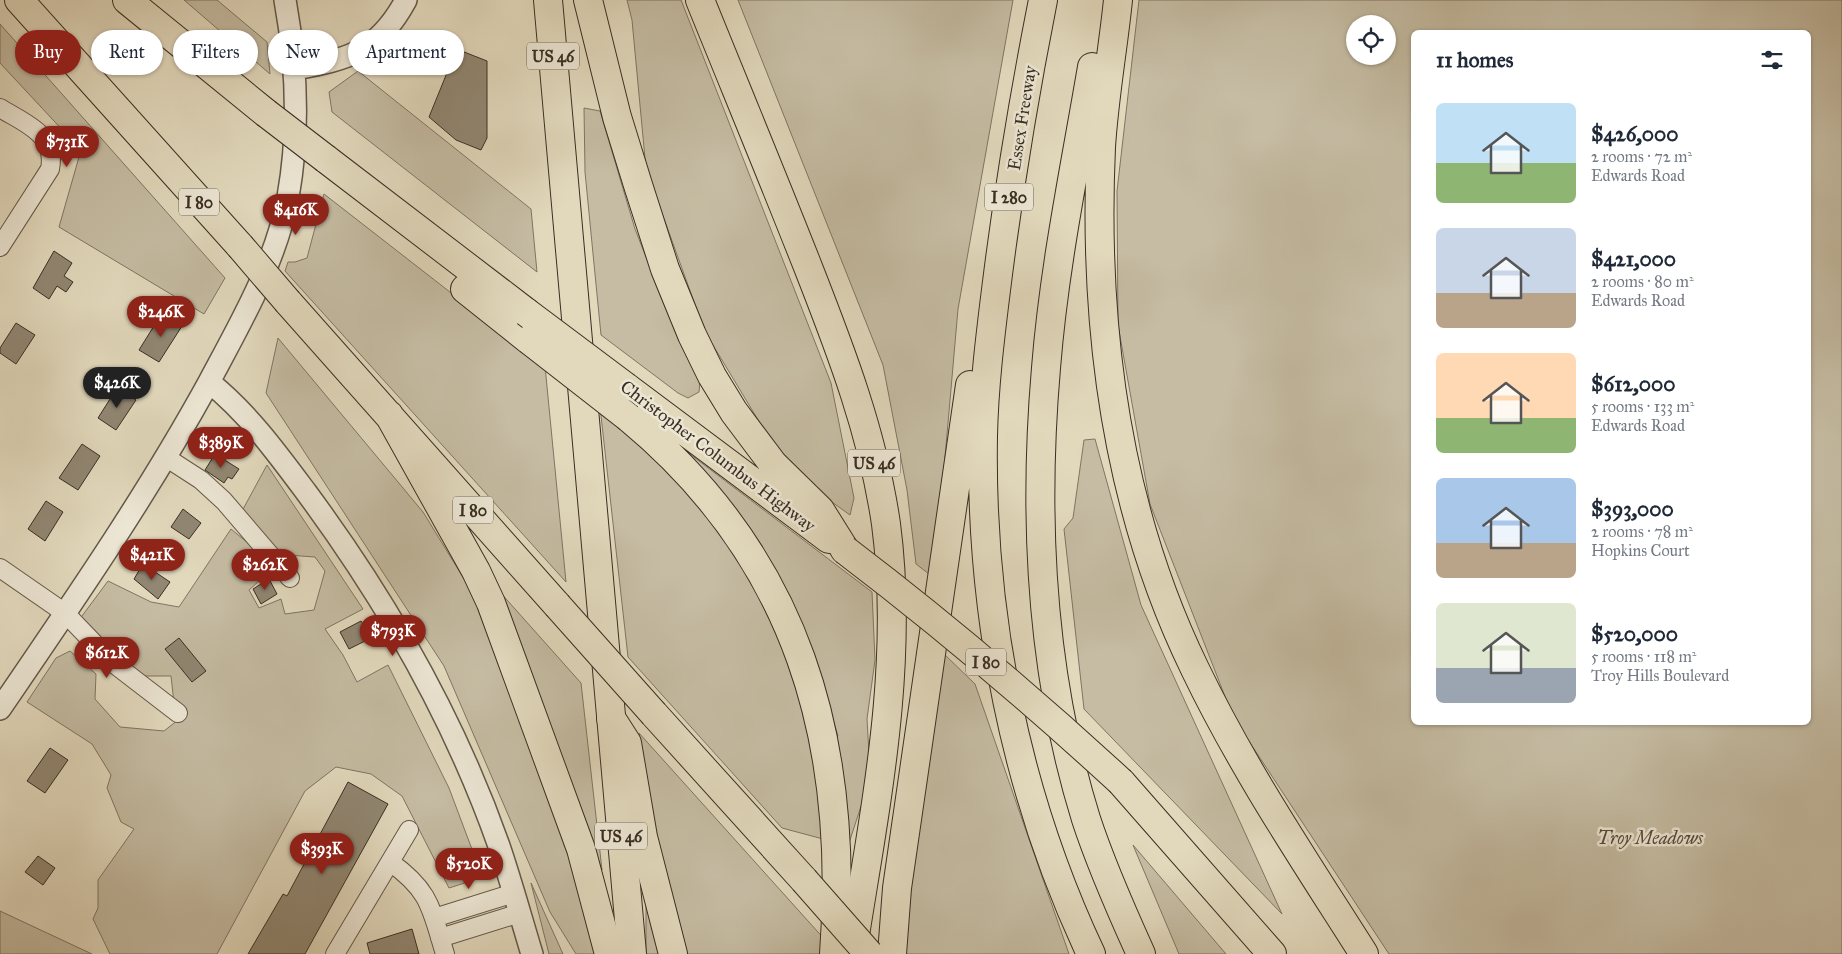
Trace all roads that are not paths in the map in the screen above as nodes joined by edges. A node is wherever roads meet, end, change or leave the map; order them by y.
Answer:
1 (19, 0) edge
2 (127, 0) edge
3 (284, 0) edge
4 (406, 0) edge
5 (548, 0) edge
6 (588, 0) edge
7 (700, 0) edge
8 (1043, 0) edge
9 (1106, 0) edge
10 (1118, 0) edge
11 (289, 30) edge
12 (338, 61) edge
13 (295, 75) edge
14 (0, 108) edge
15 (390, 209) junction
16 (0, 247) edge
17 (988, 355) junction
18 (209, 382) junction
19 (389, 415) junction
20 (167, 458) junction
21 (845, 550) junction
22 (0, 568) edge
23 (290, 578) dead end
24 (64, 613) junction
25 (0, 709) edge
26 (178, 713) dead end
27 (611, 718) junction
28 (409, 830) dead end
29 (390, 862) junction
30 (514, 893) junction
31 (520, 913) junction
32 (434, 918) junction
33 (443, 946) edge
34 (335, 954) edge
35 (532, 954) edge
36 (609, 954) edge
37 (632, 954) edge
38 (674, 954) edge
39 (834, 954) edge
40 (852, 954) edge
41 (869, 954) edge
42 (892, 954) edge
43 (1091, 954) edge
44 (1140, 954) edge
45 (1272, 954) edge
46 (1364, 954) edge

1 - 19 highway, I 80, bridge
2 - 15 highway, Christopher Columbus Highway / I 80, bridge
3 - 11 street
4 - 12 street
5 - 27 highway, US 46
6 - 21 highway
7 - 40 highway, US 46
8 - 17 highway, Essex Freeway / I 280
9 - 44 highway
10 - 46 highway
13 - 18 street
14 - 16 street
15 - 21 highway, Christopher Columbus Highway / I 80, bridge
15 - 39 highway, bridge
17 - 42 highway
17 - 43 highway, Essex Freeway
18 - 20 street
18 - 30 street
19 - 36 highway
19 - 41 highway, I 80, bridge
20 - 23 street
20 - 24 street
21 - 45 highway, Christopher Columbus Highway / I 80, bridge
22 - 24 street
24 - 25 street
24 - 26 street
27 - 37 highway, US 46
27 - 38 highway
28 - 29 street
29 - 32 street
29 - 34 street
30 - 31 street
30 - 32 street
31 - 33 street
31 - 35 street
32 - 33 street

